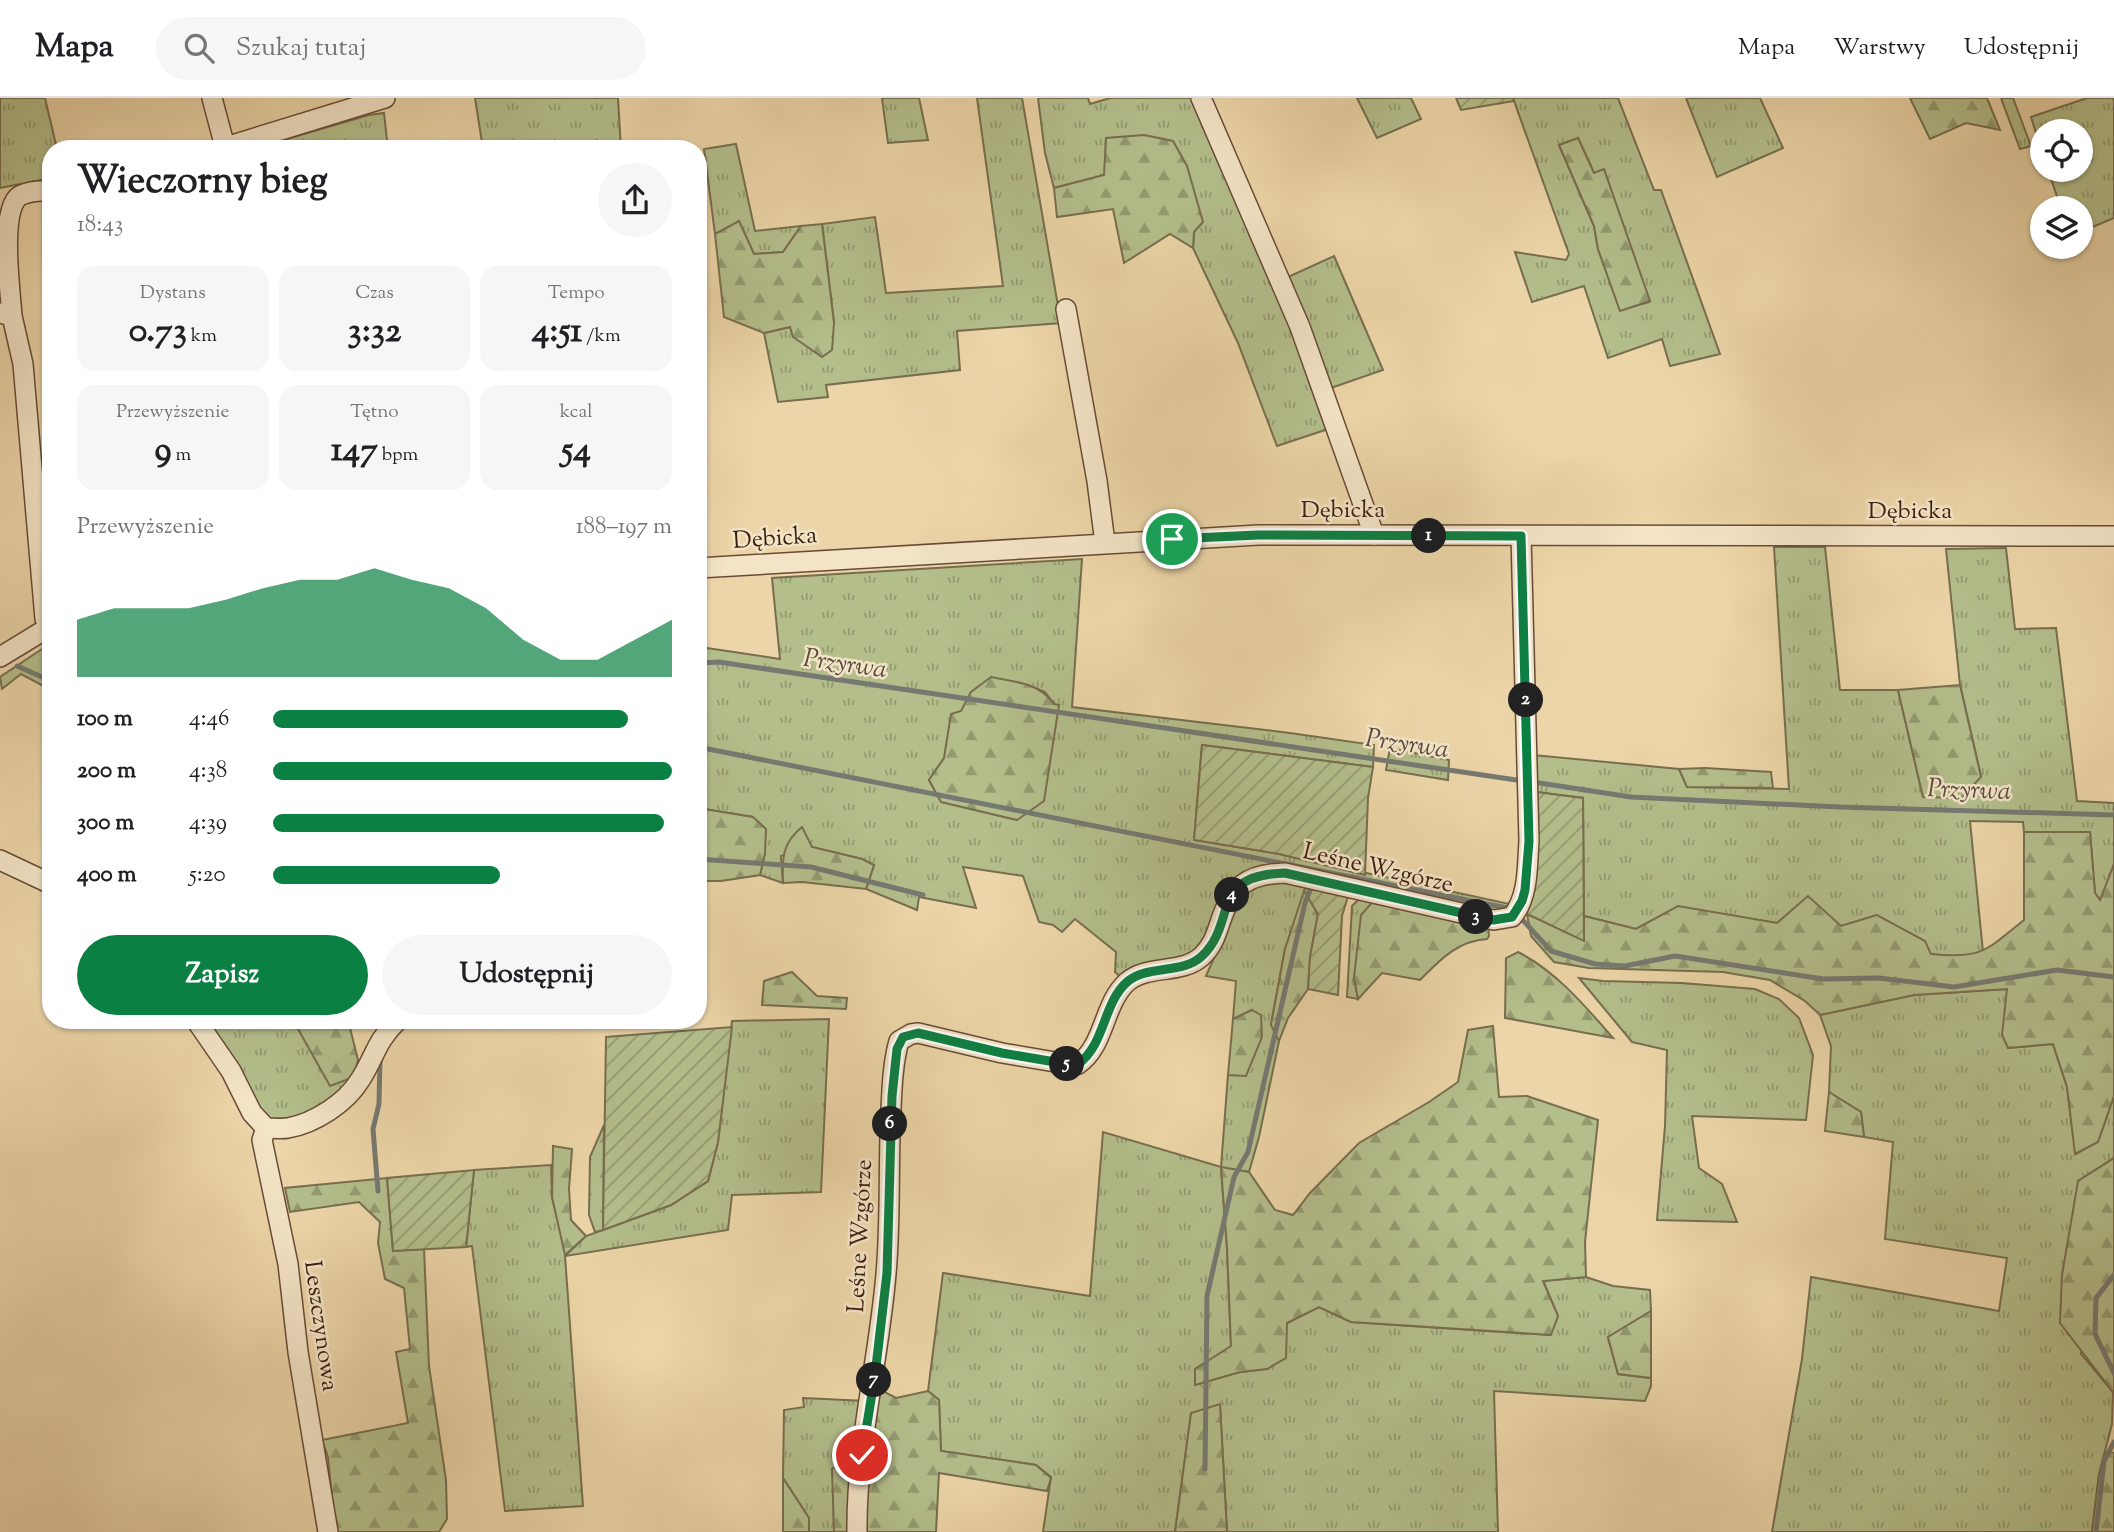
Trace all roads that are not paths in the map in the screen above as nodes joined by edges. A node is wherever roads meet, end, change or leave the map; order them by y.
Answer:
1 (212, 98) edge
2 (385, 98) edge
3 (1200, 98) edge
4 (220, 140) edge
5 (248, 140) edge
6 (42, 191) edge
7 (1066, 309) dead end
8 (6, 314) edge
9 (1374, 536) junction
10 (1521, 536) junction
11 (2114, 536) edge
12 (1105, 543) junction
13 (707, 567) edge
14 (42, 584) edge
15 (42, 631) edge
16 (0, 657) edge
17 (0, 860) edge
18 (42, 880) edge
19 (202, 1029) edge
20 (389, 1029) edge
21 (266, 1128) junction
22 (328, 1532) edge
23 (856, 1532) edge

1 - 4 street
2 - 5 street
3 - 9 street
6 - 8 street
7 - 12 street
8 - 14 street
9 - 10 street, Dębicka
9 - 12 street, Dębicka
10 - 11 street, Dębicka
10 - 23 street, Leśne Wzgórze
12 - 13 street, Dębicka
15 - 16 street
17 - 18 street
19 - 21 street
20 - 21 street
21 - 22 street, Leszczynowa

